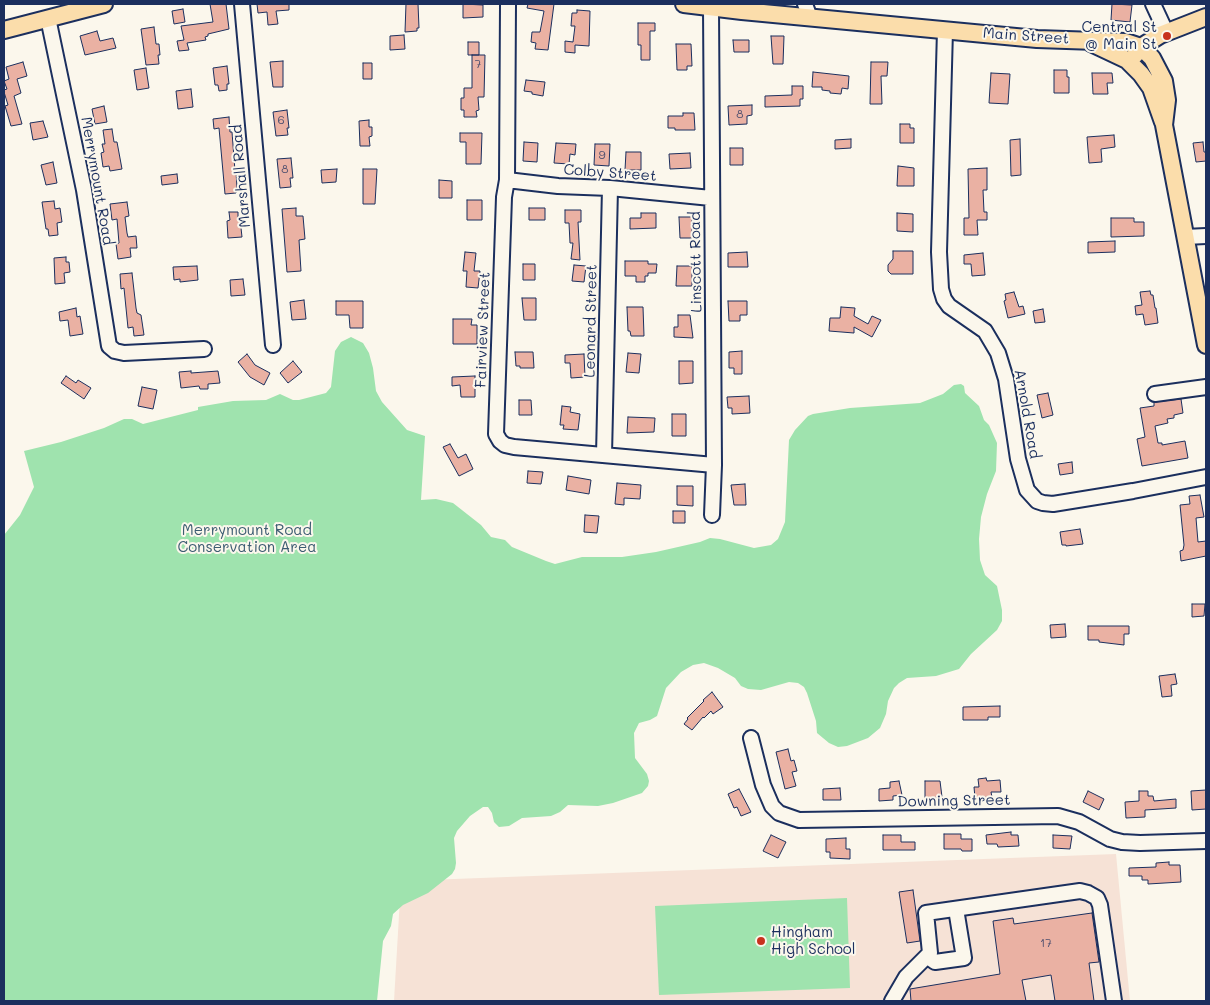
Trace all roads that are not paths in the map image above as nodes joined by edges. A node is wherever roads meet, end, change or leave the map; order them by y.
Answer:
1 (104, 4) edge
2 (242, 4) edge
3 (508, 4) edge
4 (684, 4) edge
5 (1153, 4) edge
6 (711, 8) junction
7 (807, 11) edge
8 (1206, 17) edge
9 (48, 18) junction
10 (4, 30) edge
11 (945, 30) junction
12 (1166, 32) junction
13 (1087, 41) junction
14 (1141, 47) junction
15 (1129, 62) junction
16 (1164, 125) junction
17 (507, 180) junction
18 (610, 188) junction
19 (711, 198) junction
20 (1185, 236) junction
21 (1206, 236) edge
22 (1206, 343) edge
23 (273, 345) dead end
24 (204, 349) dead end
25 (1206, 388) edge
26 (1155, 394) dead end
27 (604, 454) junction
28 (714, 465) junction
29 (1206, 477) edge
30 (712, 516) dead end
31 (751, 738) dead end
32 (1206, 841) edge
33 (956, 908) junction
34 (928, 957) junction
35 (892, 1001) edge
36 (1114, 1001) edge

1 - 9 main road
2 - 23 street, Marshall Road
3 - 17 street, Fairview Street
4 - 6 main road, Main Street
5 - 12 street
6 - 7 main road, Main Street
6 - 19 street, Linscott Road
7 - 11 main road, Main Street
8 - 12 main road
9 - 10 main road
9 - 24 street, Merrymount Road
11 - 13 main road, Main Street
11 - 29 street, Arnold Road
12 - 14 main road
13 - 14 main road, Main Street
13 - 15 main road
14 - 15 main road
14 - 16 main road
15 - 16 main road
16 - 20 main road
17 - 18 street, Colby Street
17 - 27 street, Fairview Street
18 - 19 street, Colby Street
18 - 27 street, Leonard Street
19 - 28 street, Linscott Road
20 - 21 street
20 - 22 main road
25 - 26 street
27 - 28 street, Fairview Street
28 - 30 street, Linscott Road
31 - 32 street, Downing Street
33 - 34 street
33 - 34 street
33 - 36 street
34 - 35 street

